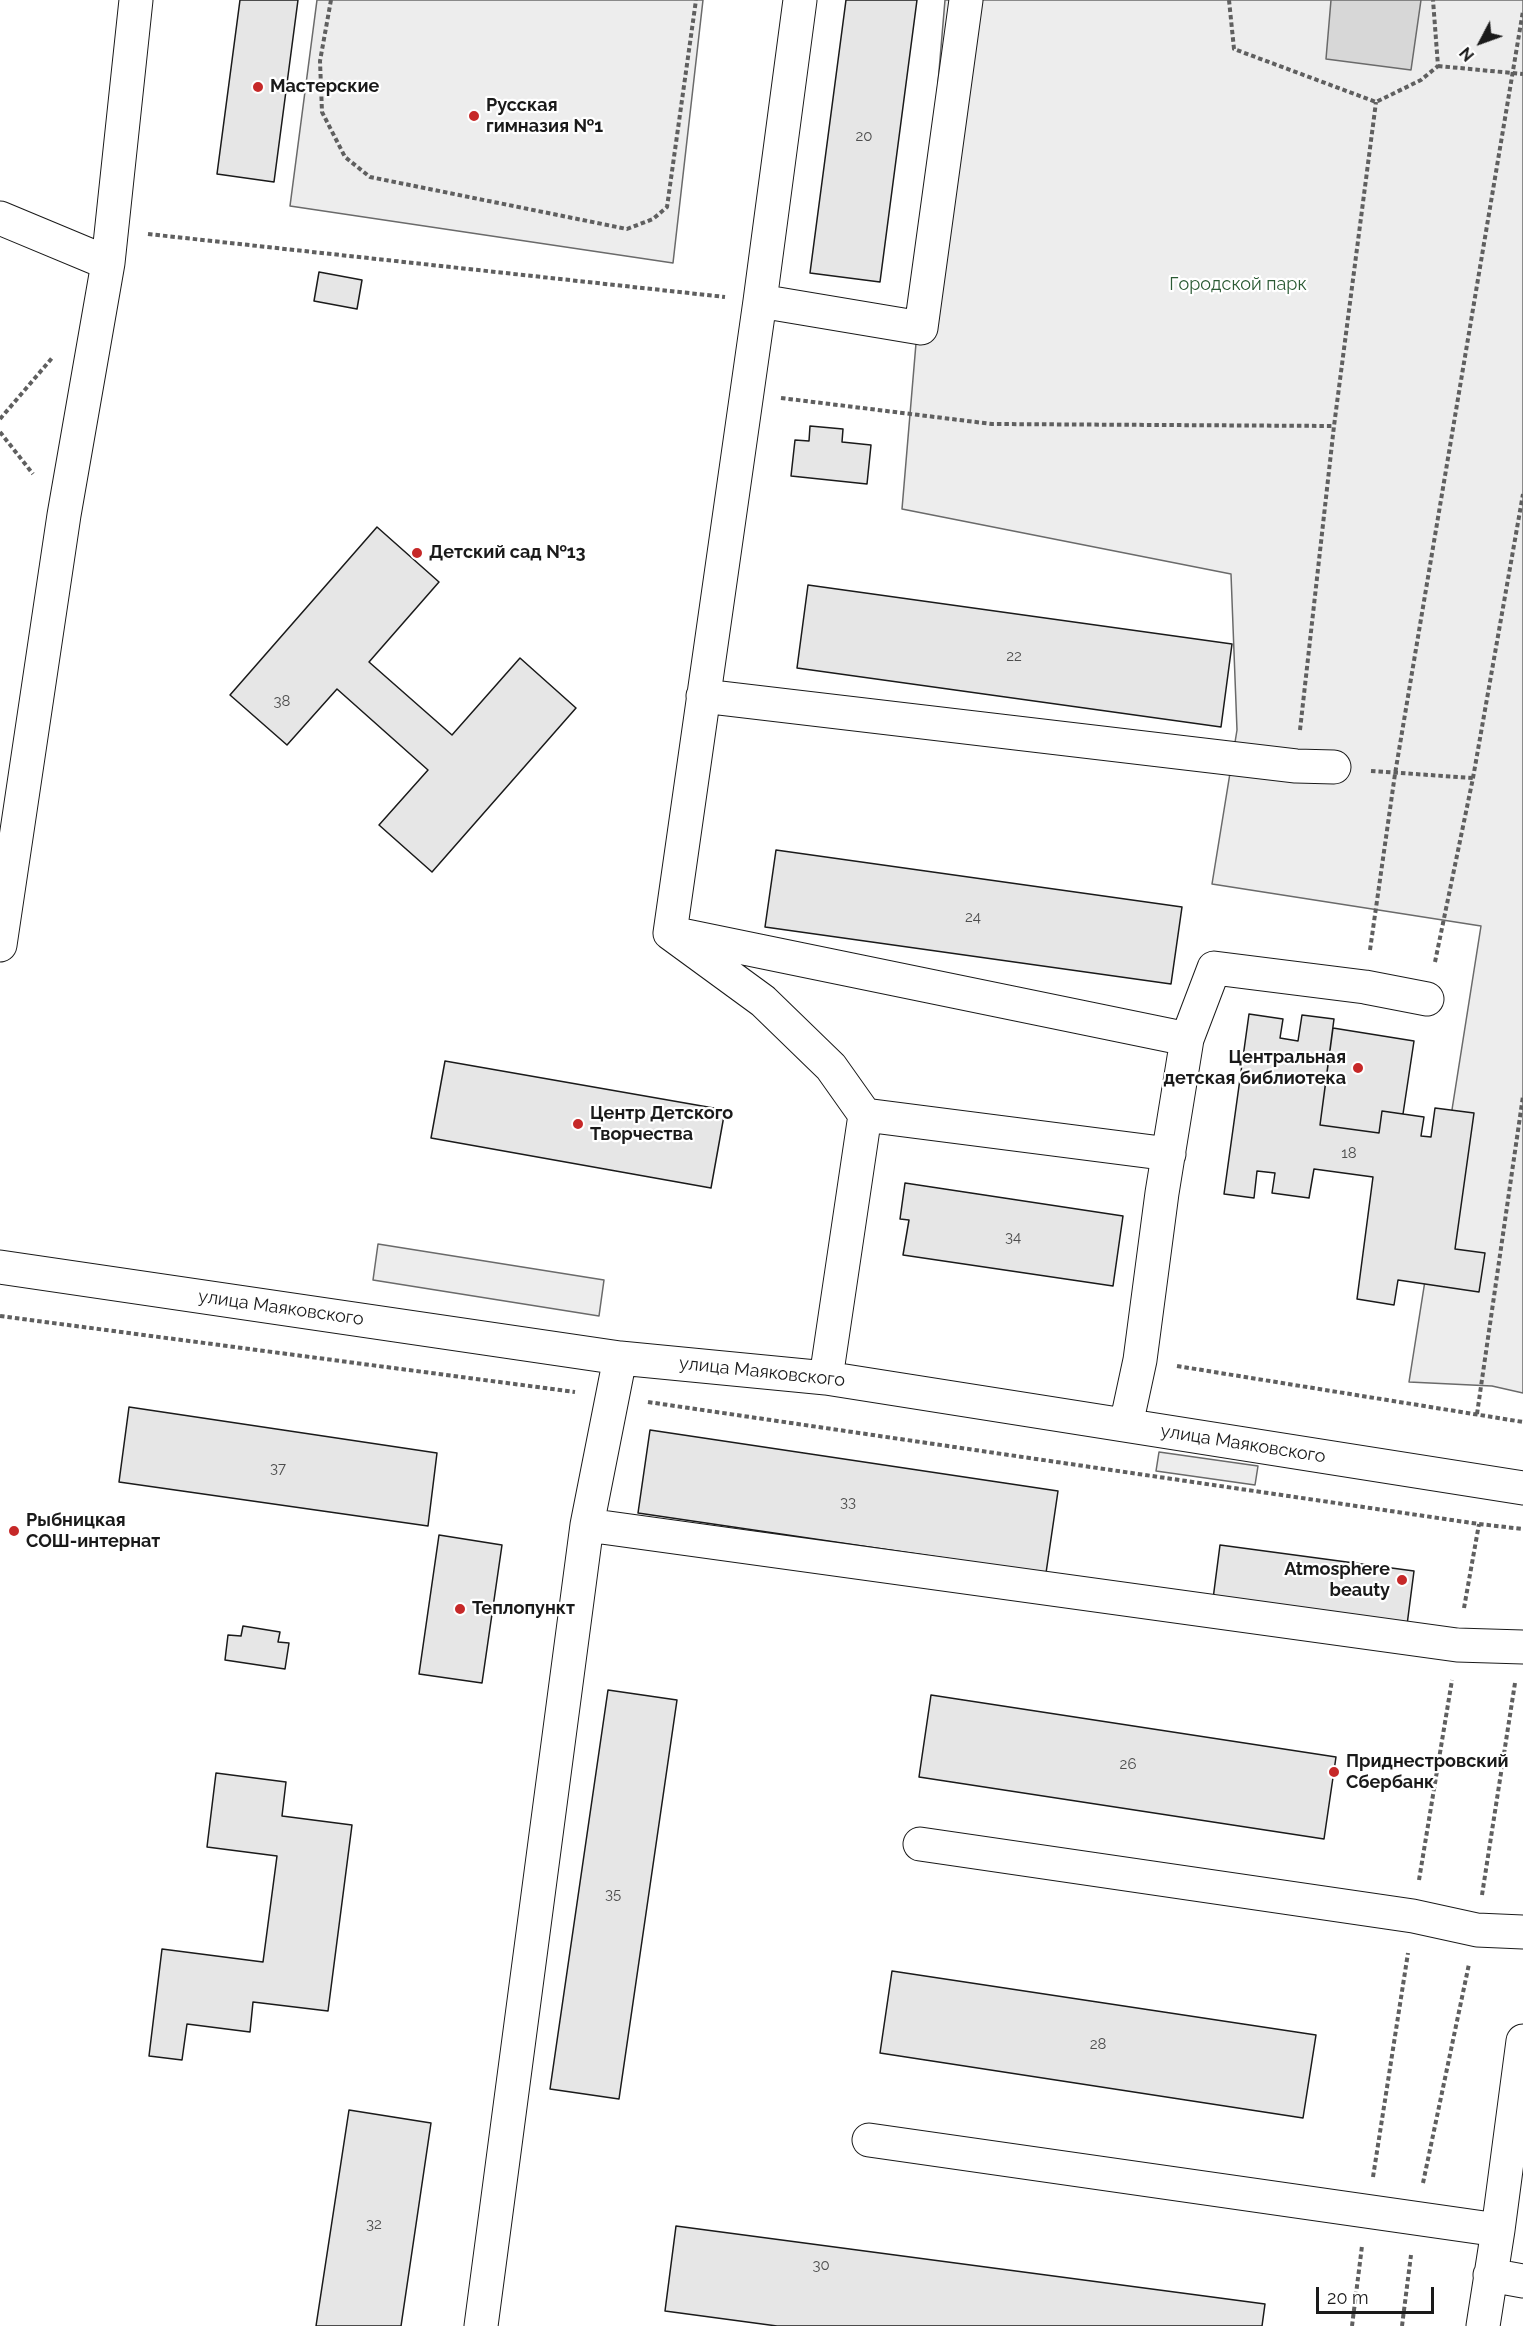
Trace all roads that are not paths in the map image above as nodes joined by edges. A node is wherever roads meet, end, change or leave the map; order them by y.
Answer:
1 (136, 0) edge
2 (800, 0) edge
3 (966, 0) edge
4 (0, 218) edge
5 (108, 263) junction
6 (760, 301) junction
7 (704, 696) junction
8 (1334, 767) road end
9 (670, 933) junction
10 (0, 945) edge
11 (1427, 999) road end
12 (1187, 1039) junction
13 (865, 1115) junction
14 (1169, 1154) junction
15 (0, 1267) edge
16 (620, 1358) junction
17 (826, 1377) junction
18 (1126, 1425) junction
19 (1523, 1488) edge
20 (587, 1525) junction
21 (1522, 1647) edge
22 (920, 1844) dead end
23 (1523, 1932) edge
24 (1523, 2042) edge
25 (869, 2140) dead end
26 (1514, 2172) edge
27 (1498, 2230) junction
28 (1490, 2276) junction
29 (1523, 2281) edge
30 (481, 2326) edge
31 (1483, 2326) edge

1 - 5 street
2 - 6 street
3 - 6 street
4 - 5 street
5 - 10 street
6 - 7 street
7 - 8 street
7 - 9 street
9 - 12 street
9 - 13 street
11 - 12 street
12 - 14 street
13 - 14 street
13 - 17 street
14 - 18 street
15 - 16 street, улица Маяковского
16 - 17 street, улица Маяковского
16 - 20 street
17 - 18 street, улица Маяковского
18 - 19 street, улица Маяковского
20 - 21 street
20 - 30 street
22 - 23 street
24 - 26 street
25 - 27 street
26 - 27 street
27 - 28 street
28 - 29 street
28 - 31 street

